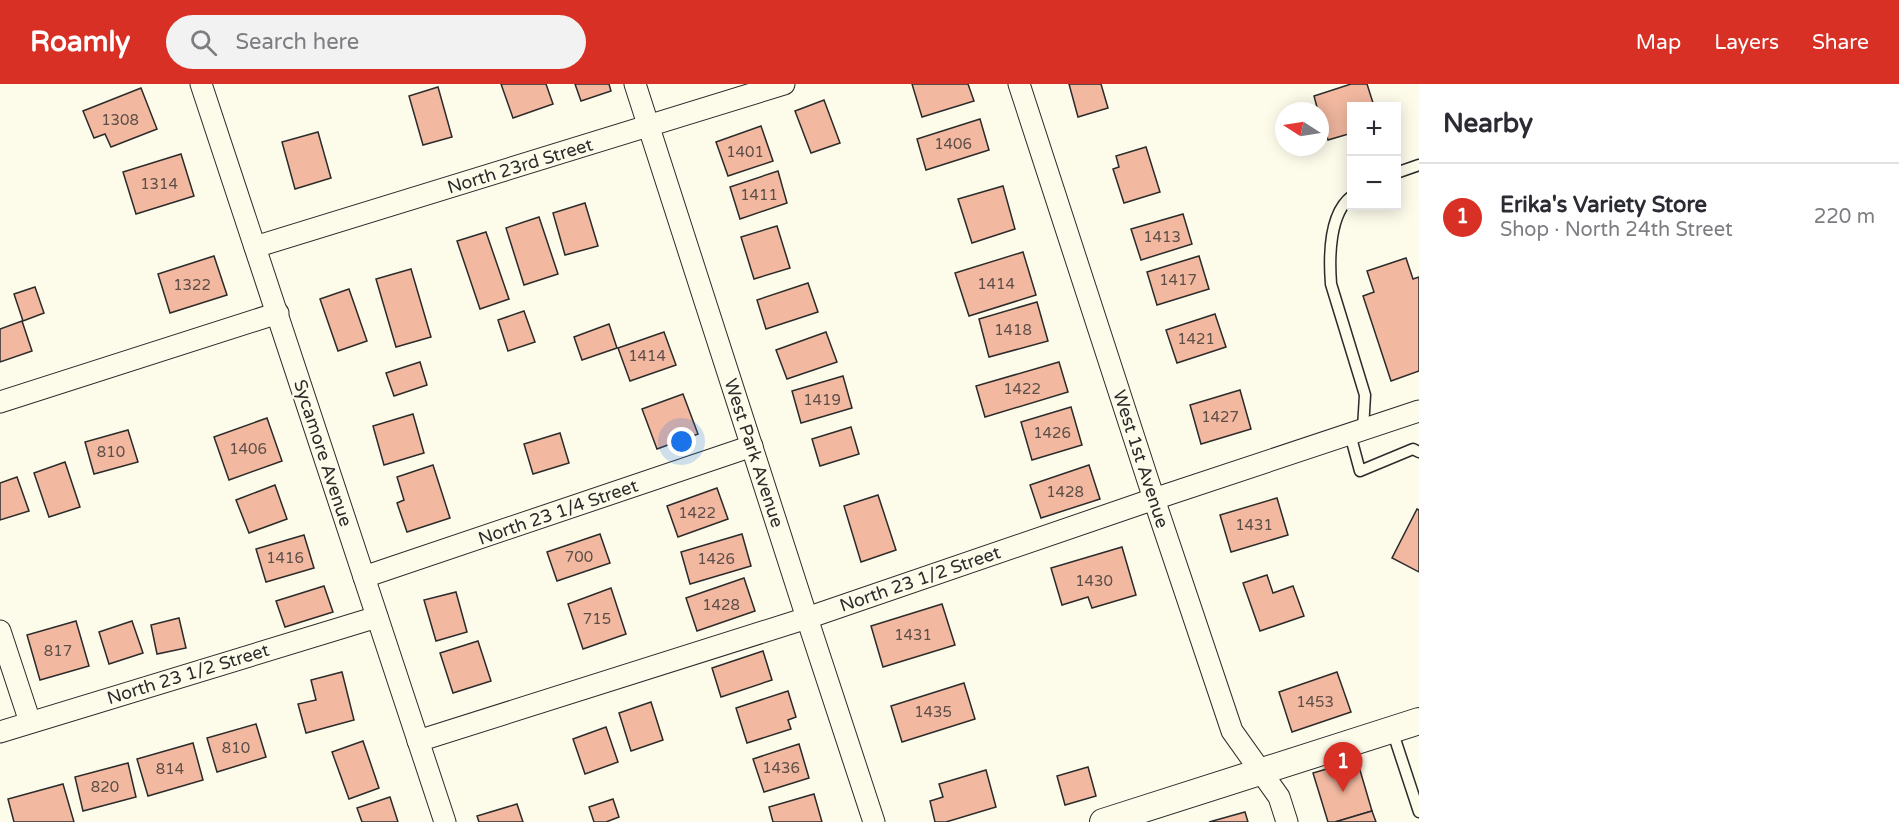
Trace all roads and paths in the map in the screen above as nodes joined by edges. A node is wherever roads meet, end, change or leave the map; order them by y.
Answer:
1 (201, 84) edge
2 (635, 84) edge
3 (784, 84) edge
4 (1019, 84) edge
5 (648, 126) junction
6 (1419, 165) edge
7 (1401, 171) edge
8 (1347, 199) edge
9 (255, 247) junction
10 (278, 313) junction
11 (0, 402) edge
12 (1419, 411) edge
13 (1357, 432) junction
14 (752, 446) junction
15 (1419, 452) edge
16 (1154, 499) junction
17 (364, 577) junction
18 (377, 617) junction
19 (807, 618) junction
20 (0, 631) edge
21 (1419, 721) edge
22 (30, 722) junction
23 (1392, 730) junction
24 (0, 732) edge
25 (418, 741) junction
26 (1262, 771) junction
27 (1419, 812) edge
28 (445, 822) edge
29 (874, 822) edge
30 (1103, 822) edge
31 (1287, 822) edge

1 - 9 street, Sycamore Avenue
2 - 5 street, West Park Avenue
3 - 5 street, North 23rd Street
4 - 16 street, West 1st Avenue
5 - 9 street, North 23rd Street
5 - 14 street, West Park Avenue
6 - 7 lane
8 - 13 lane
9 - 10 street, Sycamore Avenue
10 - 11 street
10 - 17 street, Sycamore Avenue
12 - 13 street, North 23 1/2 Street
13 - 15 lane
13 - 16 street, North 23 1/2 Street
14 - 17 street, North 23 1/4 Street
14 - 19 street, West Park Avenue
16 - 19 street, North 23 1/2 Street
16 - 26 street, West 1st Avenue
17 - 18 street, Sycamore Avenue
18 - 22 street, North 23 1/2 Street
18 - 25 street, Sycamore Avenue
19 - 25 street, North 23 1/2 Street
19 - 29 street, West Park Avenue
20 - 22 street
21 - 23 street
22 - 24 street, North 23 1/2 Street
23 - 26 street
23 - 27 lane
25 - 28 street, Sycamore Avenue
26 - 30 street
26 - 31 street, West 1st Avenue

